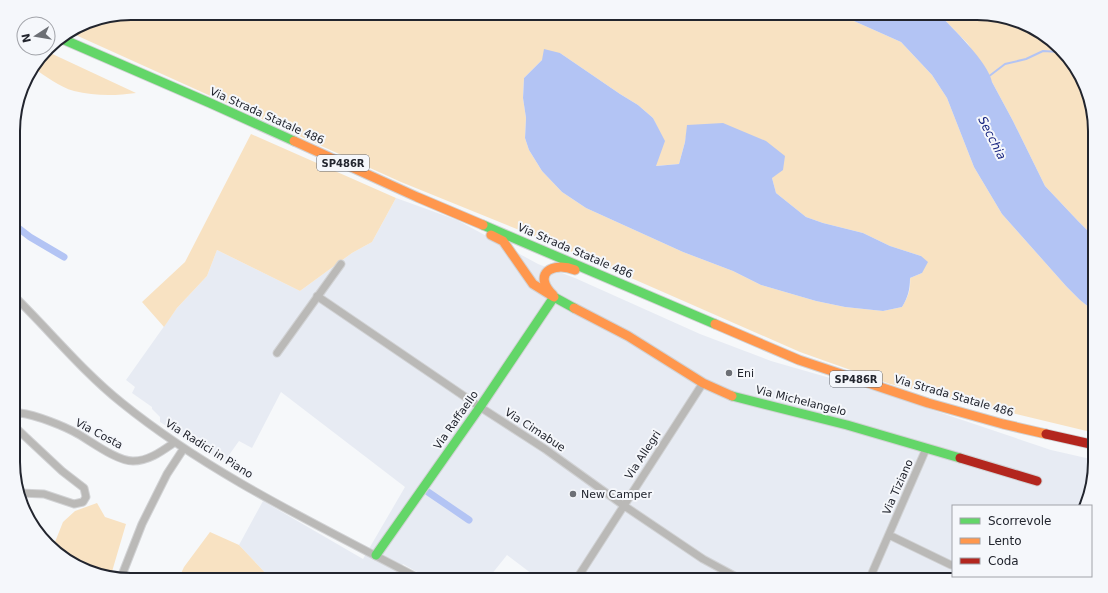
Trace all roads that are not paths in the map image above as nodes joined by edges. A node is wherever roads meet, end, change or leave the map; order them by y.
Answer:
1 (66, 41) edge
2 (453, 212) junction
3 (342, 264) dead end
4 (626, 286) junction
5 (318, 296) junction
6 (554, 297) junction
7 (20, 302) edge
8 (278, 353) dead end
9 (703, 383) junction
10 (480, 408) junction
11 (20, 413) edge
12 (20, 432) edge
13 (175, 442) junction
14 (1088, 443) edge
15 (184, 448) junction
16 (926, 449) junction
17 (1038, 481) dead end
18 (25, 493) edge
19 (624, 505) junction
20 (889, 535) junction
21 (376, 556) junction
22 (951, 565) dead end
23 (123, 573) edge
24 (409, 573) edge
25 (580, 573) edge
26 (729, 573) edge
27 (872, 573) edge

1 - 2 main road, Via Strada Statale 486 / SP486R
2 - 4 main road, Via Strada Statale 486 / SP486R
2 - 6 main road, Via Michelangelo
3 - 5 street
4 - 6 main road
4 - 14 main road, Via Strada Statale 486 / SP486R
5 - 8 street
5 - 10 street, Via Cimabue
6 - 9 main road, Via Michelangelo
6 - 10 main road, Via Raffaello
7 - 13 street, Via Radici in Piano
9 - 16 main road, Via Michelangelo
9 - 19 street, Via Allegri
10 - 19 street, Via Cimabue
10 - 21 main road, Via Raffaello
11 - 13 street, Via Costa
12 - 18 street, Via Costa
13 - 15 street, Via Radici in Piano
15 - 21 street, Via Radici in Piano
15 - 23 street
16 - 17 main road, Via Michelangelo
16 - 20 street, Via Tiziano
19 - 25 street, Via Allegri
19 - 26 street, Via Cimabue
20 - 22 street
20 - 27 street, Via Tiziano
21 - 24 street, Via Radici in Piano

